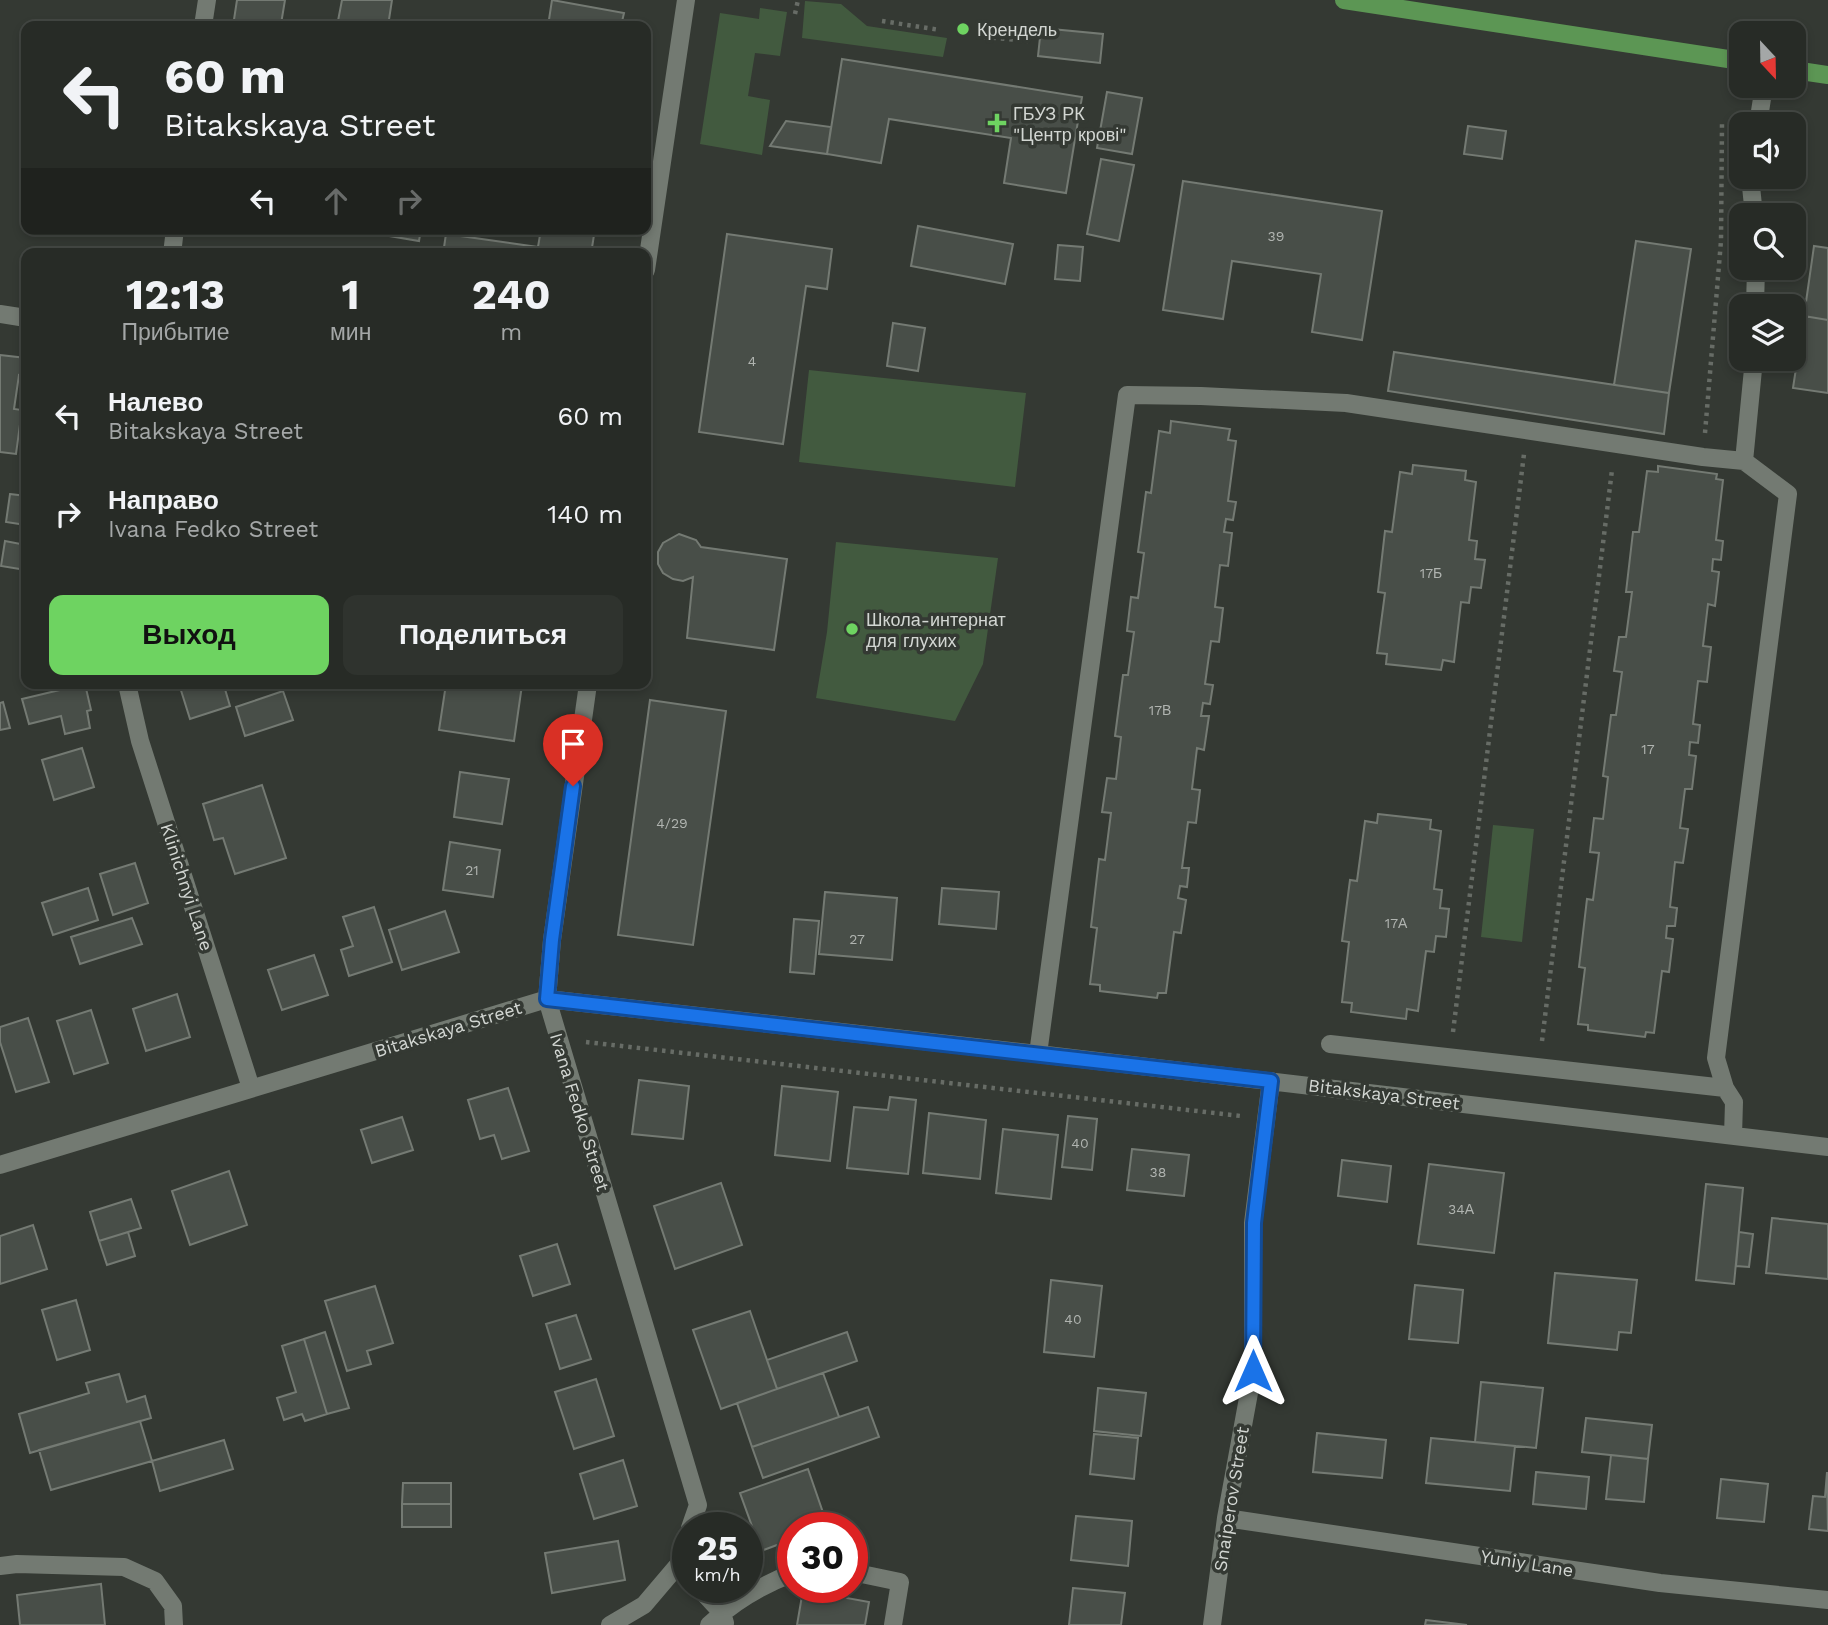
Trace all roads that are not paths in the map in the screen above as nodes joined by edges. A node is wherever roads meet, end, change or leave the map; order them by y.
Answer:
1 (207, 0) edge
2 (686, 0) edge
3 (1344, 0) edge
4 (1373, 2) edge
5 (204, 21) edge
6 (1729, 59) edge
7 (1806, 72) edge
8 (1828, 75) edge
9 (649, 248) edge
10 (0, 314) edge
11 (21, 317) edge
12 (1753, 371) edge
13 (1744, 461) junction
14 (128, 689) edge
15 (587, 689) edge
16 (547, 999) junction
17 (1331, 1044) dead end
18 (1038, 1054) junction
19 (1271, 1081) junction
20 (251, 1088) junction
21 (1725, 1088) junction
22 (1733, 1136) junction
23 (1828, 1147) edge
24 (0, 1165) edge
25 (696, 1512) edge
26 (1226, 1518) junction
27 (0, 1566) edge
28 (868, 1575) edge
29 (777, 1580) edge
30 (672, 1581) edge
31 (1828, 1600) edge
32 (708, 1603) edge
33 (719, 1621) edge
34 (174, 1625) edge
35 (610, 1625) edge
36 (893, 1625) edge
37 (1212, 1625) edge

1 - 5 street
2 - 9 street
3 - 4 main road
4 - 6 main road
7 - 8 main road
10 - 11 street
12 - 13 street
13 - 18 street
13 - 21 street
14 - 20 street, Klinichnyi Lane
15 - 16 street, Ivana Fedko Street
16 - 18 street, Bitakskaya Street
16 - 20 street, Bitakskaya Street
16 - 25 street, Ivana Fedko Street
17 - 21 street
18 - 19 street, Bitakskaya Street
19 - 22 street, Bitakskaya Street
19 - 26 street, Snaiperov Street
20 - 24 street, Bitakskaya Street
21 - 22 street
22 - 23 street, Bitakskaya Street
26 - 31 street, Yuniy Lane
26 - 37 street, Snaiperov Street
27 - 34 street
28 - 36 street
29 - 33 street
30 - 35 street
32 - 33 street

